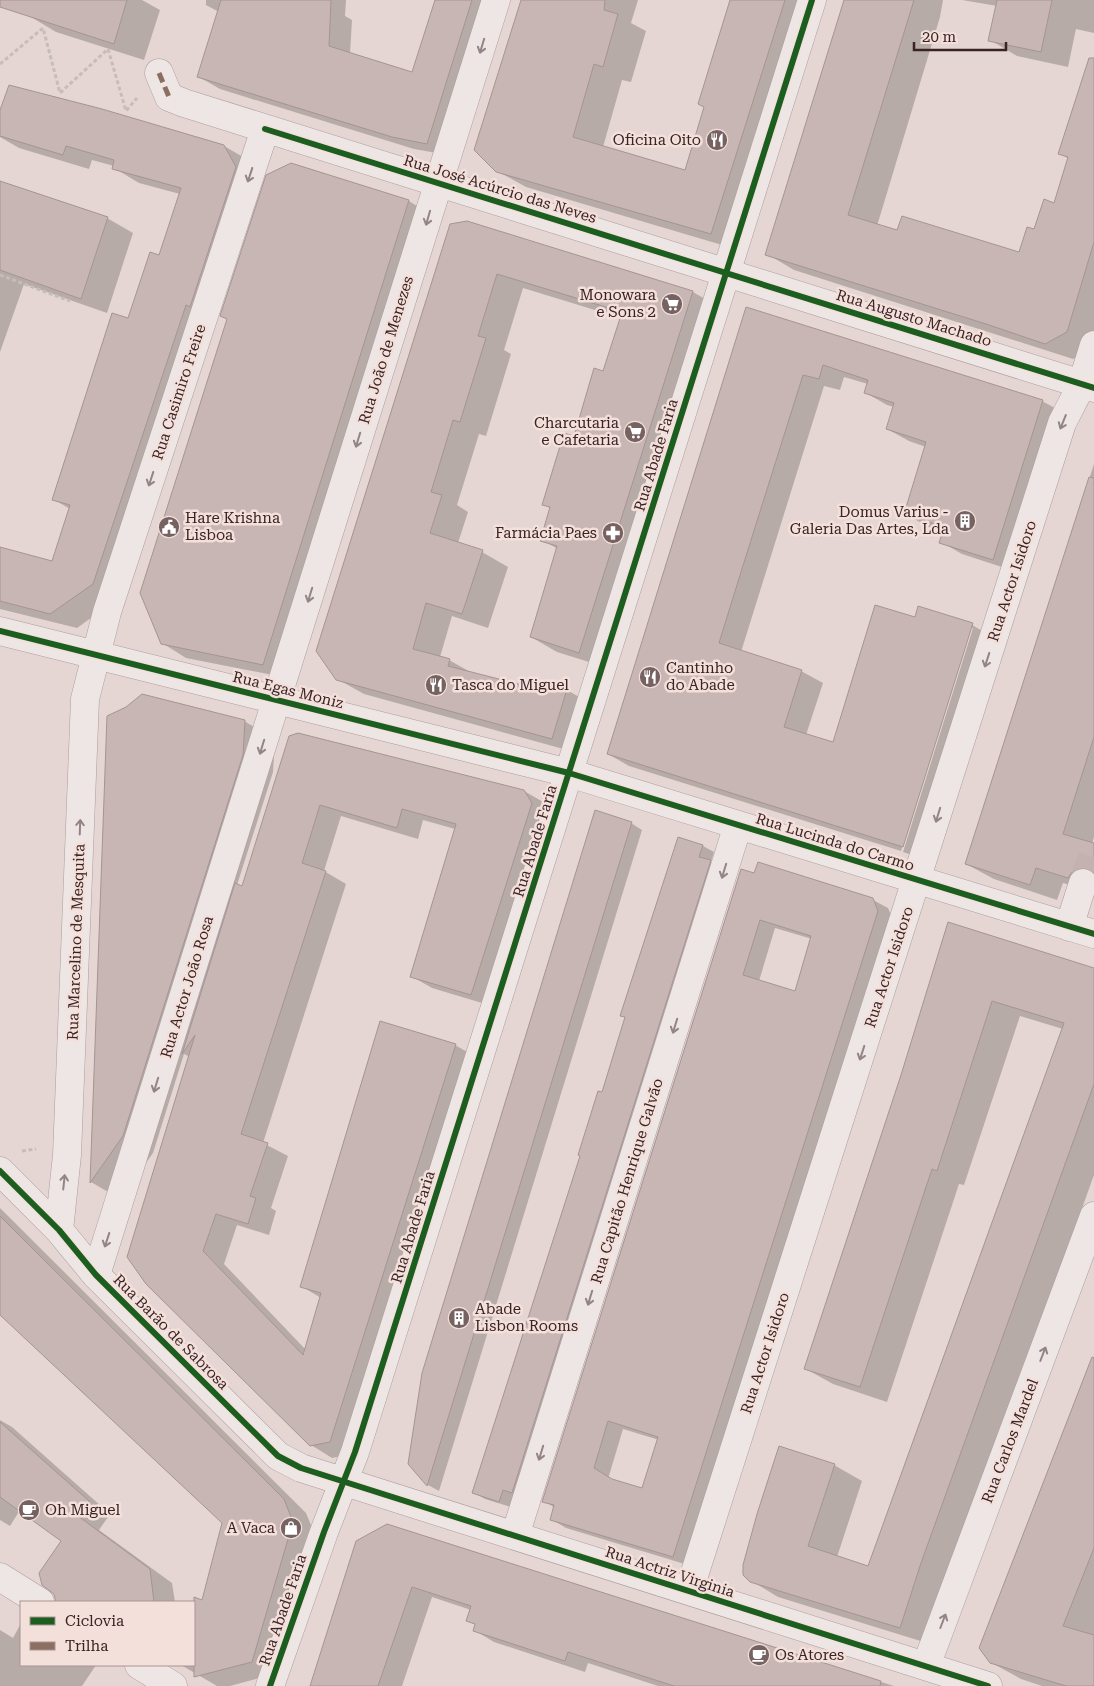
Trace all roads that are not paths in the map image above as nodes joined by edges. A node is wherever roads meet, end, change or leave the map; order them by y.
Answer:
1 (496, 0) edge
2 (812, 0) edge
3 (164, 85) road end
4 (265, 129) junction
5 (439, 183) junction
6 (727, 273) junction
7 (1094, 345) edge
8 (1088, 386) edge
9 (0, 631) edge
10 (96, 655) junction
11 (277, 700) junction
12 (569, 773) junction
13 (738, 825) junction
14 (917, 880) junction
15 (1083, 883) tunnel mouth
16 (1081, 930) edge
17 (0, 1171) edge
18 (1094, 1216) edge
19 (59, 1230) junction
20 (96, 1275) junction
21 (344, 1482) junction
22 (515, 1536) junction
23 (0, 1577) edge
24 (689, 1591) junction
25 (38, 1601) edge
26 (141, 1666) edge
27 (926, 1666) junction
28 (173, 1686) edge
29 (270, 1686) edge
30 (988, 1686) edge

1 -> 5 street, Rua João de Menezes
2 - 6 street, Rua Abade Faria
3 - 4 street, Rua José Acúrcio das Neves
4 - 5 street, Rua José Acúrcio das Neves
4 -> 10 street, Rua Casimiro Freire
5 - 6 street, Rua José Acúrcio das Neves
5 -> 11 street, Rua João de Menezes
6 - 8 street, Rua Augusto Machado
6 - 12 street, Rua Abade Faria
7 - 8 street, Rua Actor Isidoro
8 -> 14 street, Rua Actor Isidoro
9 - 10 street, Rua Egas Moniz
10 - 11 street, Rua Egas Moniz
19 -> 10 street, Rua Marcelino de Mesquita
11 - 12 street, Rua Egas Moniz
11 -> 20 street, Rua Actor João Rosa
12 - 13 street, Rua Lucinda do Carmo
12 - 21 street, Rua Abade Faria
13 - 14 street, Rua Lucinda do Carmo
13 -> 22 street, Rua Capitão Henrique Galvão
14 - 16 street, Rua Lucinda do Carmo
14 -> 24 street, Rua Actor Isidoro
15 - 16 street
17 - 19 street, Rua Barão de Sabrosa
27 -> 18 street, Rua Carlos Mardel
19 - 20 street, Rua Barão de Sabrosa
20 - 21 street, Rua Barão de Sabrosa
21 - 22 street, Rua Actriz Virginia
21 - 29 street, Rua Abade Faria
22 - 24 street, Rua Actriz Virginia
23 - 25 street
24 - 27 street, Rua Actriz Virginia
26 - 28 street
27 - 30 street, Rua Actriz Virginia

